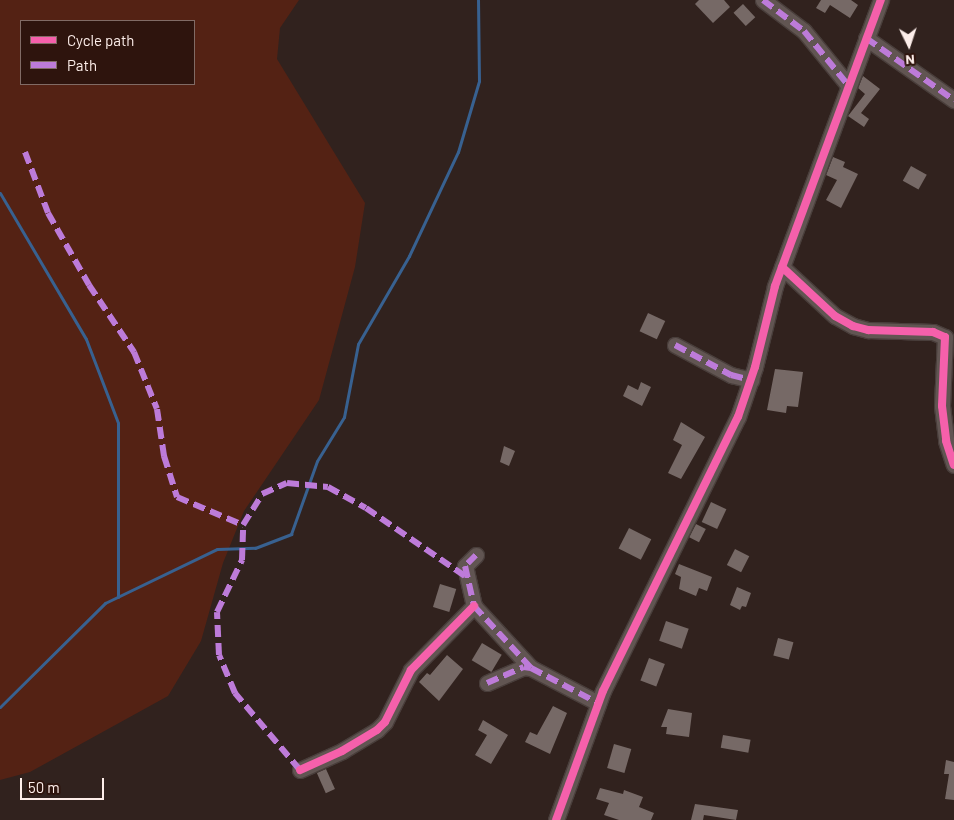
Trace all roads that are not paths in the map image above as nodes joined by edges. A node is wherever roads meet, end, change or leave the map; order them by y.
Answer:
1 (763, 0) edge
2 (881, 0) edge
3 (866, 38) junction
4 (848, 85) junction
5 (954, 100) edge
6 (782, 266) junction
7 (675, 346) dead end
8 (751, 380) junction
9 (954, 465) edge
10 (476, 555) dead end
11 (474, 606) junction
12 (532, 668) junction
13 (487, 682) dead end
14 (598, 703) junction
15 (300, 770) dead end
16 (556, 820) edge

1 - 4 street
2 - 3 street
3 - 4 street
3 - 5 street
4 - 6 street
6 - 8 street
6 - 9 street
7 - 8 street
8 - 14 street
10 - 11 street
11 - 12 street
11 - 15 street
12 - 13 street
12 - 14 street
14 - 16 street

